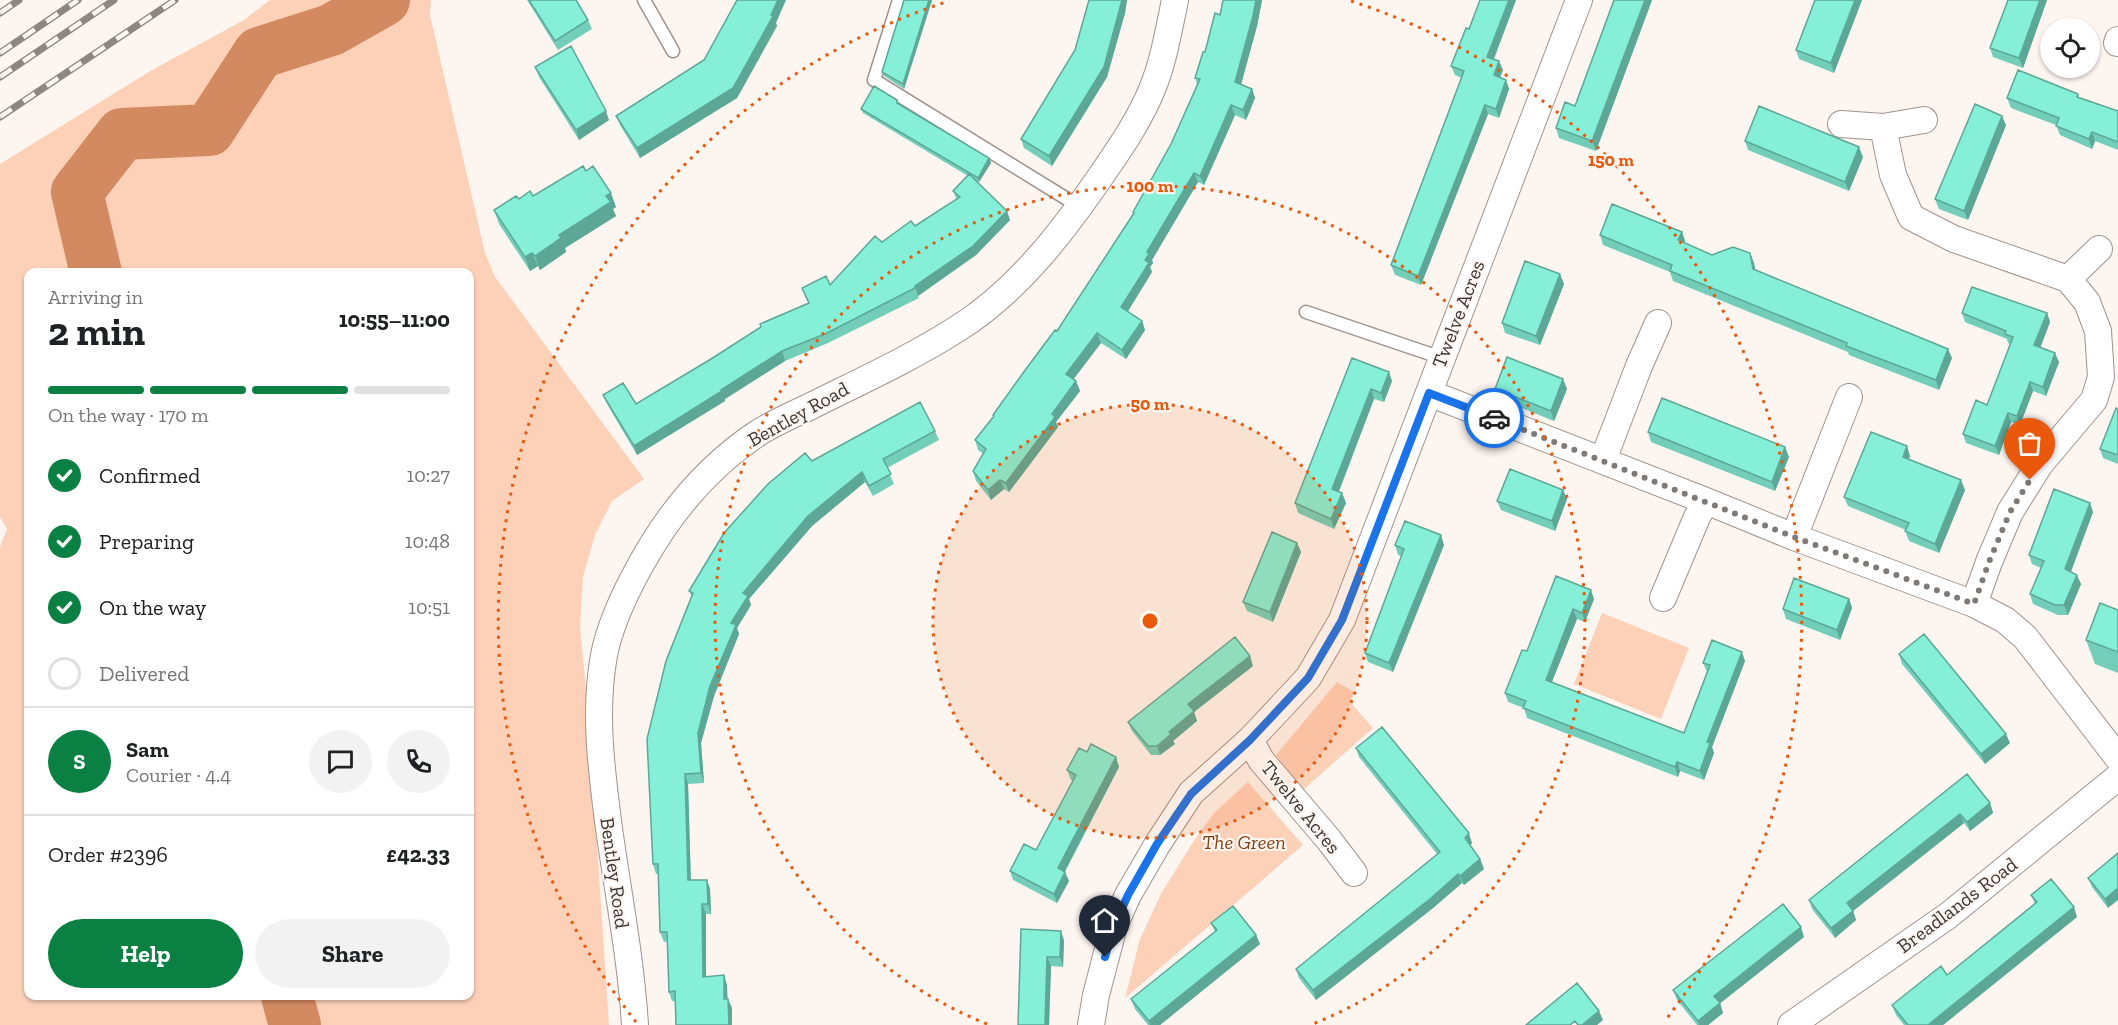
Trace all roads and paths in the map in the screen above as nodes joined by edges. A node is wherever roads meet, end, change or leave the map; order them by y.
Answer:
1 (644, 0) edge
2 (900, 0) edge
3 (1175, 0) edge
4 (1579, 0) edge
5 (673, 51) dead end
6 (1924, 120) dead end
7 (1841, 124) dead end
8 (1883, 127) junction
9 (1080, 207) junction
10 (2099, 249) dead end
11 (2068, 279) junction
12 (1305, 312) dead end
13 (1658, 323) dead end
14 (1442, 358) junction
15 (1429, 393) junction
16 (1849, 397) dead end
17 (1603, 460) junction
18 (1706, 501) junction
19 (1794, 537) junction
20 (1663, 598) dead end
21 (1974, 604) junction
22 (1250, 740) junction
23 (2118, 758) edge
24 (2118, 777) edge
25 (1354, 873) dead end
26 (635, 1025) edge
27 (1091, 1025) edge
28 (1791, 1025) edge

1 - 5 lane
2 - 9 lane
3 - 9 street, Bentley Road
4 - 14 street, Twelve Acres
6 - 8 street
7 - 8 street
8 - 11 street
9 - 26 street, Bentley Road
10 - 11 street
11 - 21 street
12 - 14 lane
13 - 17 street
14 - 15 street, Twelve Acres
15 - 17 street
15 - 22 street, Twelve Acres
16 - 19 street
17 - 18 street
18 - 19 street
18 - 20 street
19 - 21 street
21 - 23 street
22 - 25 street, Twelve Acres
22 - 27 street, Twelve Acres
24 - 28 street, Breadlands Road

